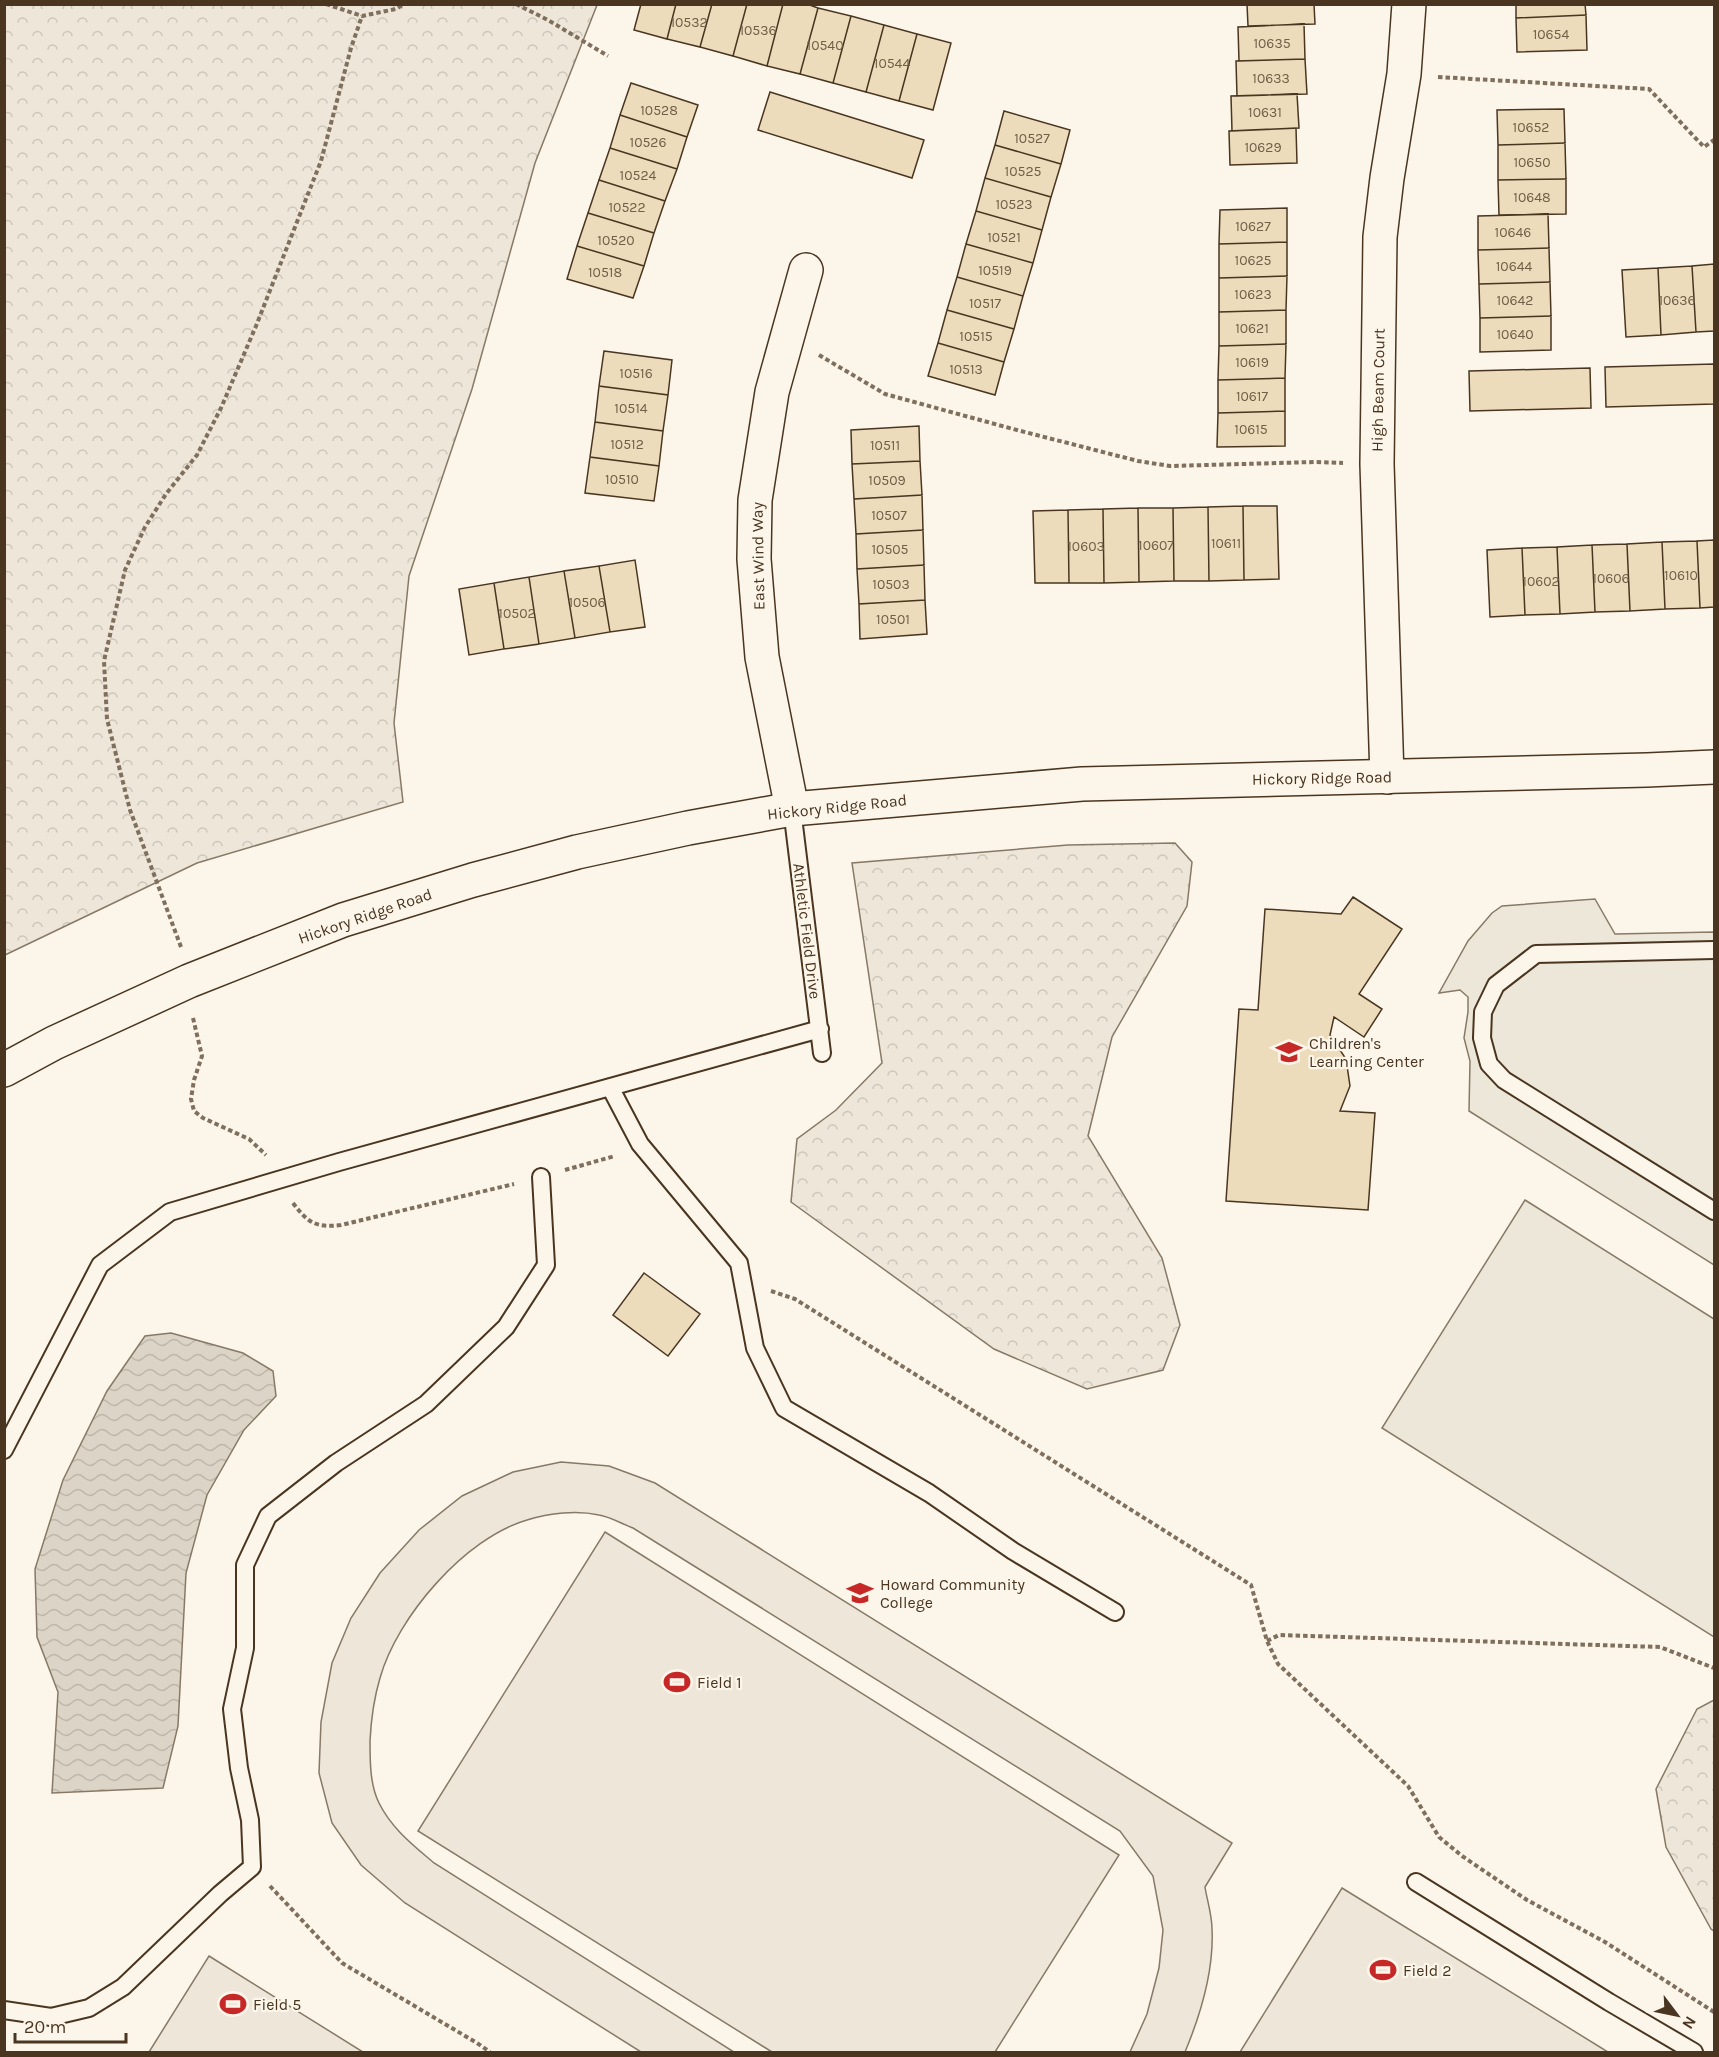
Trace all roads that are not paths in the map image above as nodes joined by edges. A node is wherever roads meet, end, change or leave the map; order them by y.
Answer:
1 (1409, 4) edge
2 (806, 270) dead end
3 (1714, 767) edge
4 (1387, 777) junction
5 (792, 809) junction
6 (1714, 950) edge
7 (820, 1029) junction
8 (822, 1053) dead end
9 (4, 1070) edge
10 (610, 1087) junction
11 (541, 1178) road end
12 (1714, 1210) edge
13 (4, 1450) edge
14 (1115, 1612) dead end
15 (1416, 1882) dead end
16 (4, 2010) edge
17 (1694, 2052) edge

1 - 4 street, High Beam Court
2 - 5 street, East Wind Way
3 - 4 street, Hickory Ridge Road
4 - 5 street, Hickory Ridge Road
5 - 7 lane, Athletic Field Drive
5 - 9 street, Hickory Ridge Road
6 - 12 lane
7 - 8 lane, Athletic Field Drive
7 - 10 lane
10 - 13 lane
10 - 14 lane
11 - 16 lane
15 - 17 lane

